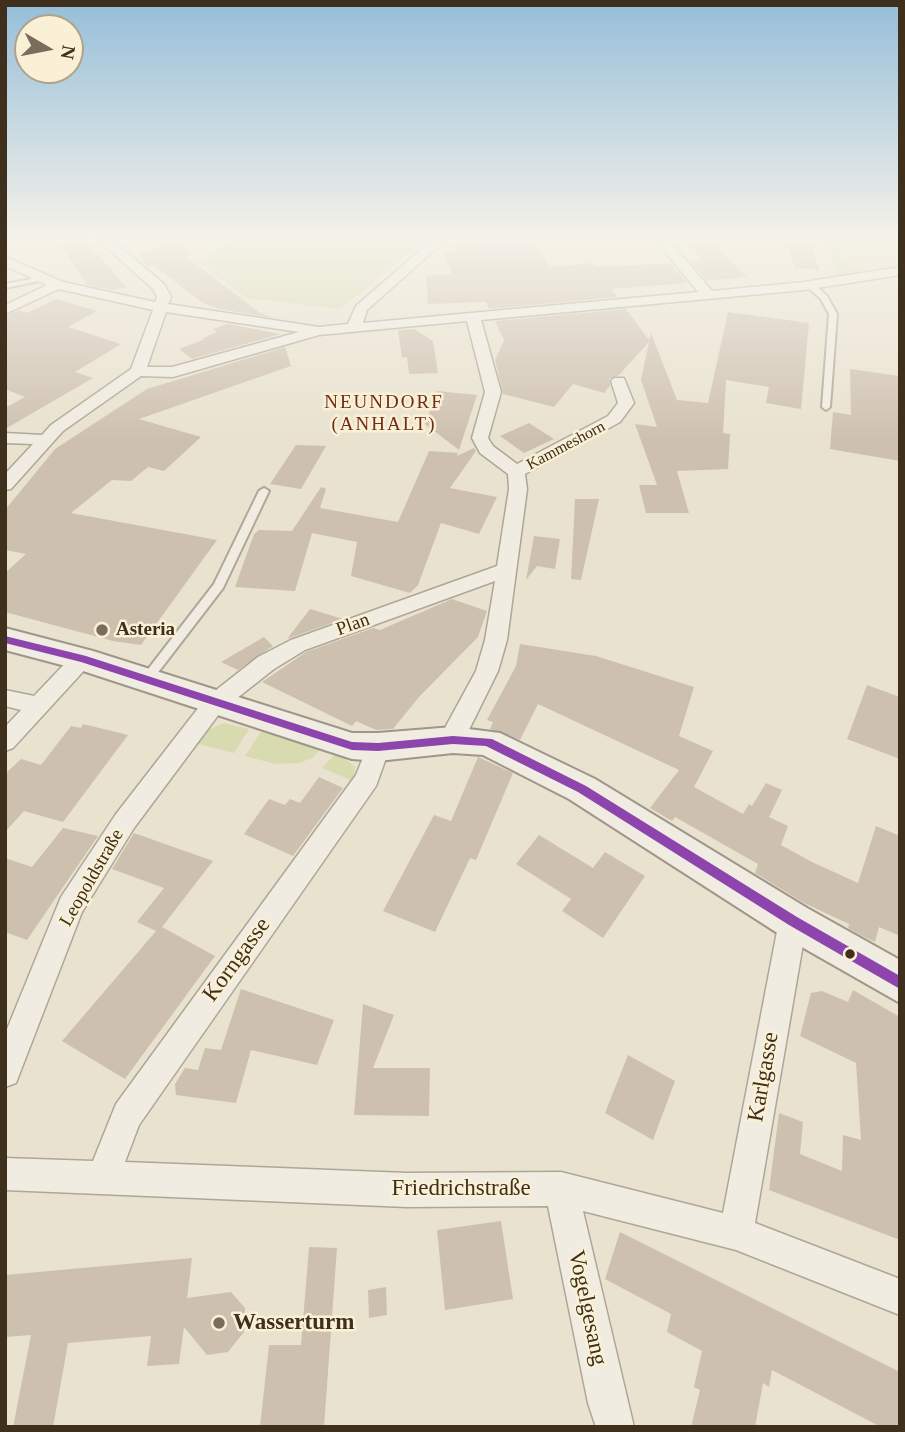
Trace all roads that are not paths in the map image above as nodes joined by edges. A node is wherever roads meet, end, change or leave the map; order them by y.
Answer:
1 (150, 306) edge
2 (364, 306) edge
3 (599, 306) edge
4 (828, 306) edge
5 (160, 308) junction
6 (473, 317) junction
7 (354, 328) junction
8 (318, 331) junction
9 (138, 371) junction
10 (619, 381) dead end
11 (826, 407) dead end
12 (5, 438) edge
13 (47, 440) junction
14 (516, 472) junction
15 (5, 485) edge
16 (264, 491) dead end
17 (505, 570) junction
18 (5, 639) edge
19 (82, 659) junction
20 (146, 680) junction
21 (5, 698) edge
22 (214, 704) junction
23 (39, 706) junction
24 (453, 740) junction
25 (5, 742) edge
26 (378, 747) junction
27 (793, 921) junction
28 (900, 983) edge
29 (5, 1072) edge
30 (5, 1174) edge
31 (103, 1177) junction
32 (561, 1189) junction
33 (736, 1233) junction
34 (900, 1297) edge
35 (615, 1427) edge

1 - 5 street
2 - 7 street
3 - 6 street
4 - 11 lane
5 - 8 street
5 - 9 street
6 - 7 street
6 - 14 street
7 - 8 street
8 - 9 street
9 - 13 street
10 - 14 street, Kammeshorn
12 - 13 street
13 - 15 street
14 - 17 street
16 - 20 lane
17 - 22 street, Plan
17 - 24 street
18 - 19 main road
19 - 20 main road
19 - 23 street
20 - 22 main road
21 - 23 street
22 - 26 main road
22 - 29 street, Leopoldstraße
23 - 25 street
24 - 26 main road
24 - 27 main road
26 - 31 street, Korngasse
27 - 28 main road
27 - 33 street, Karlgasse
30 - 31 street, Friedrichstraße
31 - 32 street, Friedrichstraße
32 - 33 street, Friedrichstraße
32 - 35 street, Vogelgesang
33 - 34 street, Friedrichstraße

